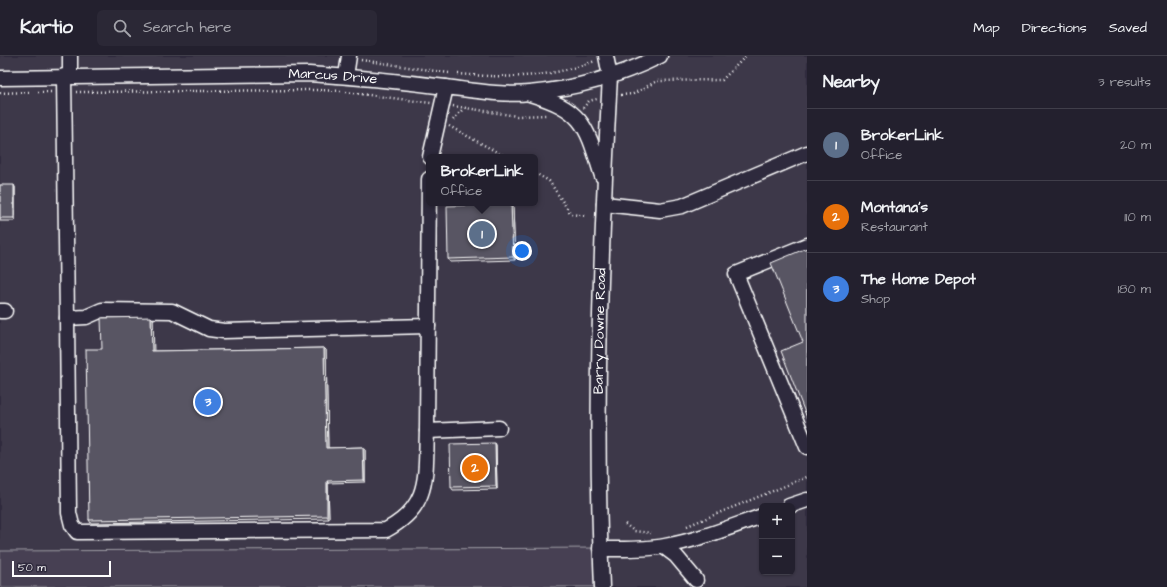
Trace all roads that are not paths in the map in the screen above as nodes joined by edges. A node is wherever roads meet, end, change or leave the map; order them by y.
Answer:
1 (70, 56) edge
2 (606, 56) edge
3 (660, 56) edge
4 (349, 57) edge
5 (67, 76) junction
6 (346, 76) junction
7 (610, 76) junction
8 (0, 78) edge
9 (446, 87) junction
10 (528, 93) junction
11 (807, 153) edge
12 (431, 154) edge
13 (604, 186) junction
14 (604, 204) junction
15 (429, 206) edge
16 (807, 245) edge
17 (67, 318) junction
18 (428, 326) junction
19 (499, 428) dead end
20 (427, 431) junction
21 (807, 447) edge
22 (807, 500) edge
23 (795, 504) edge
24 (759, 517) edge
25 (664, 547) junction
26 (600, 549) junction
27 (696, 580) dead end
28 (602, 587) edge

1 - 5 street
2 - 7 street, Barry Downe Road
3 - 7 street, Marcus Drive
4 - 6 street
5 - 6 street, Marcus Drive
5 - 8 street, Marcus Drive
5 - 17 street
6 - 9 street, Marcus Drive
7 - 10 street, Marcus Drive
7 - 13 street, Barry Downe Road
9 - 10 street, Marcus Drive
9 - 12 street
10 - 13 street
11 - 14 street
13 - 14 street, Barry Downe Road
14 - 26 street, Barry Downe Road
15 - 18 street
16 - 21 street
17 - 18 street
17 - 20 street
18 - 20 street
19 - 20 street
22 - 23 street
24 - 25 street
25 - 26 street
25 - 27 street
26 - 28 street, Barry Downe Road

